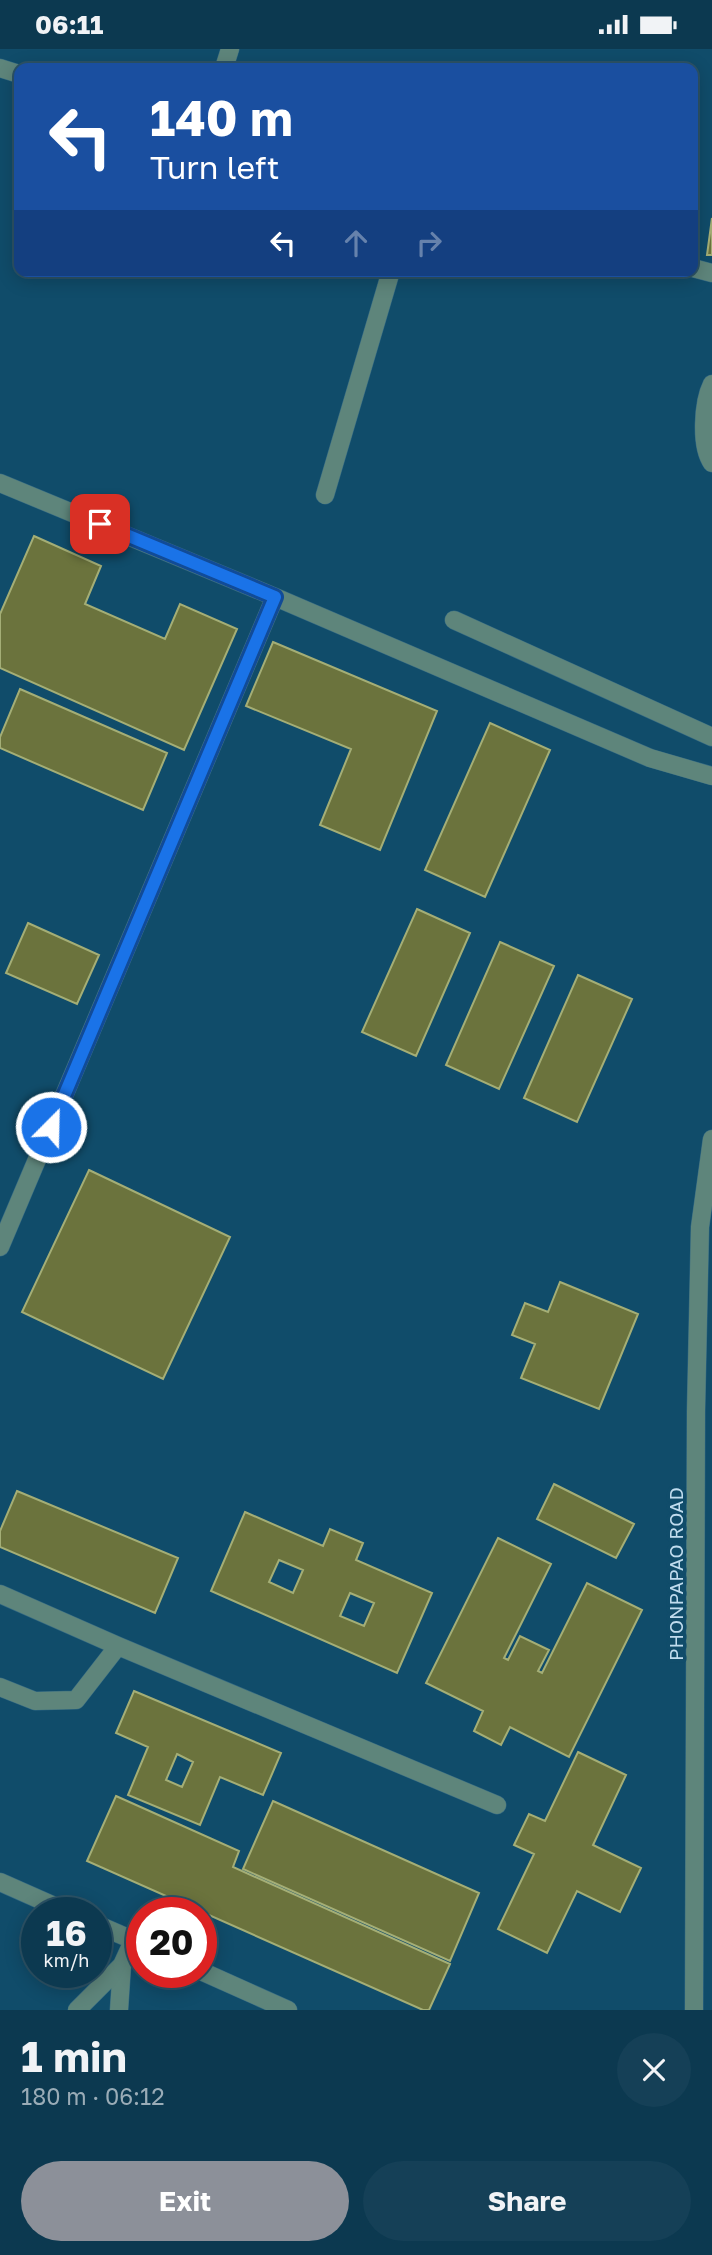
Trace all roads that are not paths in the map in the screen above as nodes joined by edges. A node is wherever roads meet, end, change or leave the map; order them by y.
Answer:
1 (389, 277) edge
2 (712, 384) edge
3 (712, 463) edge
4 (0, 483) edge
5 (325, 495) dead end
6 (275, 597) junction
7 (454, 620) dead end
8 (712, 737) edge
9 (712, 776) edge
10 (712, 1139) edge
11 (0, 1247) edge
12 (704, 1413) edge
13 (0, 1594) edge
14 (118, 1646) junction
15 (0, 1687) edge
16 (496, 1805) dead end
17 (0, 1882) edge
18 (34, 1897) edge
19 (126, 1959) edge
20 (122, 1965) junction
21 (217, 1978) edge
22 (77, 2010) edge
23 (119, 2010) edge
24 (288, 2010) edge
25 (694, 2010) edge

1 - 5 street
2 - 3 street
4 - 6 street
6 - 9 street
6 - 11 street
7 - 8 street
10 - 12 street, PHONPAPAO ROAD
12 - 25 street, PHONPAPAO ROAD
13 - 14 street
14 - 15 street
14 - 16 street
17 - 18 street
19 - 20 street
20 - 22 street
20 - 23 street
21 - 24 street

